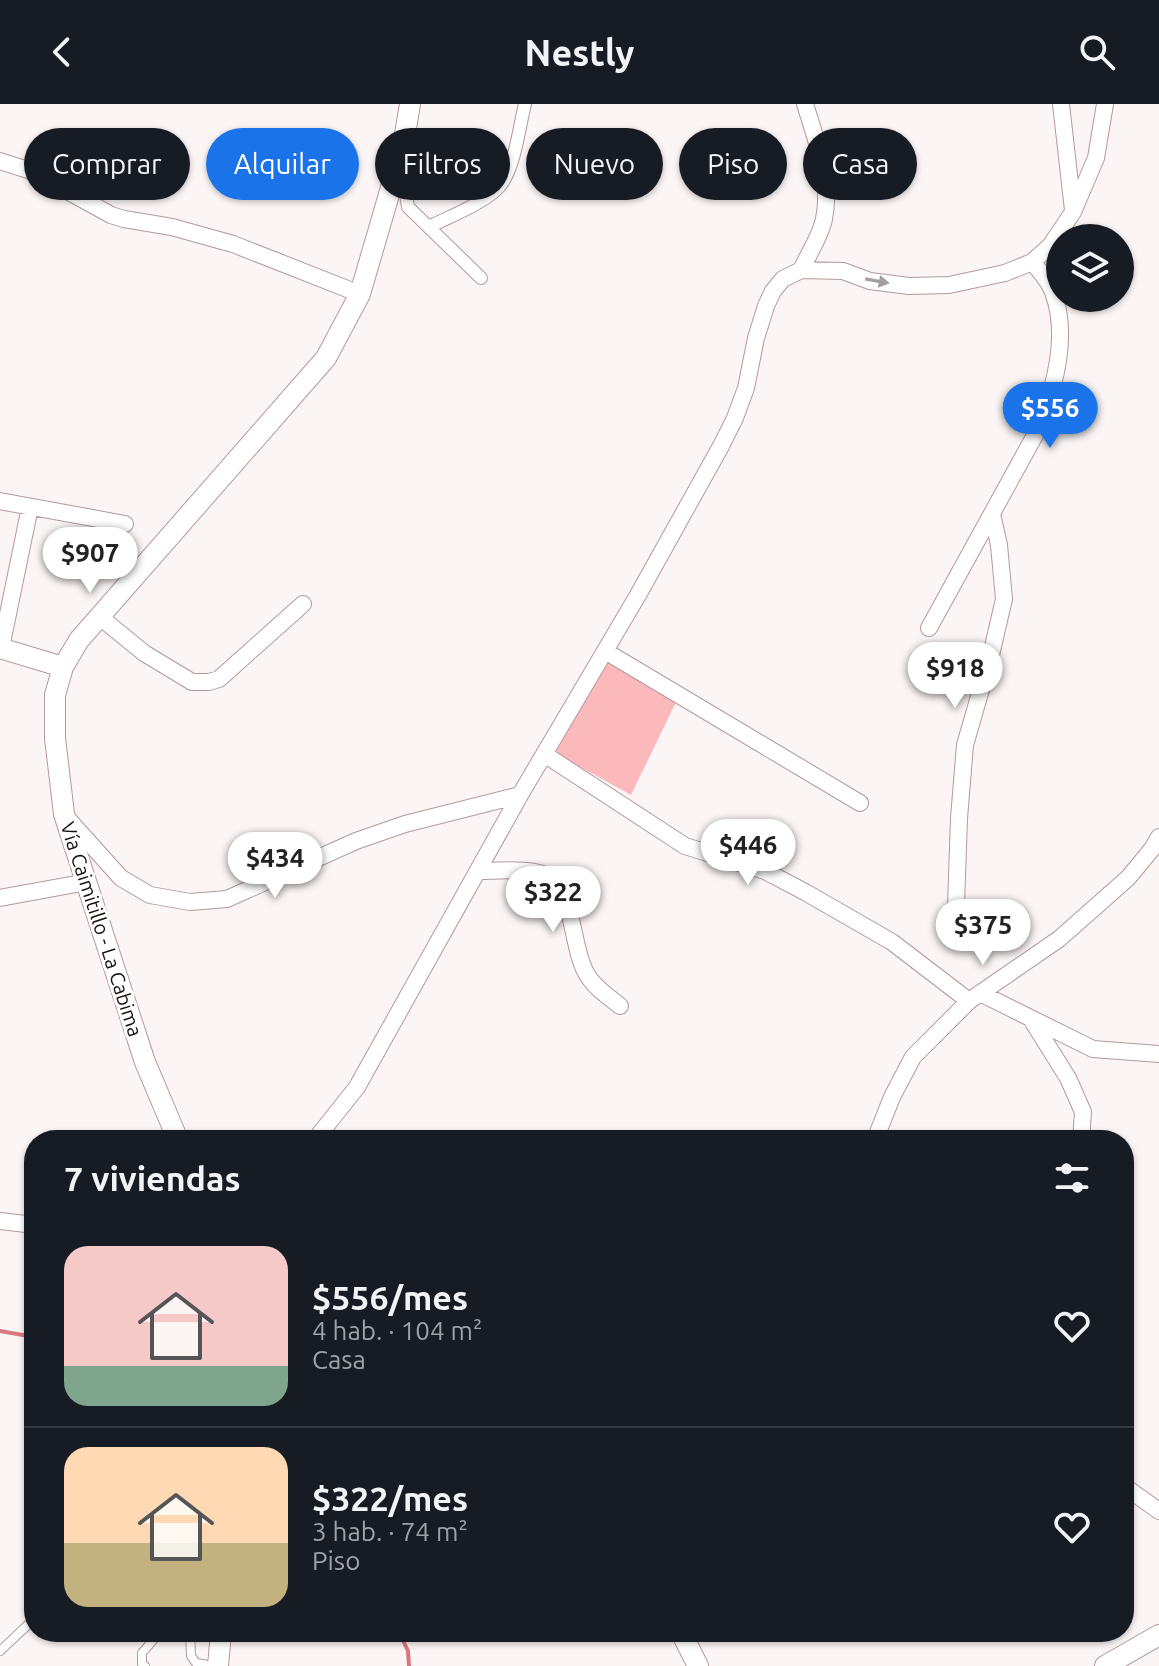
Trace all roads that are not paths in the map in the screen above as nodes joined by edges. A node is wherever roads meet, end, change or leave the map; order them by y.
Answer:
1 (410, 104) edge
2 (525, 104) edge
3 (805, 104) edge
4 (1061, 104) edge
5 (1105, 104) edge
6 (406, 128) edge
7 (0, 161) edge
8 (387, 200) edge
9 (407, 200) edge
10 (1073, 212) junction
11 (429, 227) junction
12 (1032, 262) junction
13 (801, 270) junction
14 (481, 278) dead end
15 (360, 294) junction
16 (0, 501) edge
17 (30, 507) junction
18 (992, 514) junction
19 (125, 524) dead end
20 (303, 604) dead end
21 (100, 617) junction
22 (929, 628) dead end
23 (0, 648) edge
24 (605, 651) junction
25 (63, 667) junction
26 (544, 754) junction
27 (520, 795) junction
28 (860, 803) dead end
29 (64, 814) junction
30 (1159, 837) edge
31 (478, 871) junction
32 (87, 882) junction
33 (0, 898) edge
34 (956, 905) dead end
35 (974, 997) junction
36 (620, 1006) dead end
37 (1030, 1018) junction
38 (1159, 1054) edge
39 (174, 1130) edge
40 (323, 1130) edge
41 (879, 1130) edge
42 (1082, 1130) edge
43 (0, 1221) edge
44 (24, 1224) edge
45 (1134, 1493) edge
46 (1159, 1511) edge
47 (24, 1628) edge
48 (1159, 1635) edge
49 (151, 1642) edge
50 (190, 1642) edge
51 (220, 1642) edge
52 (686, 1642) edge
53 (0, 1651) edge
54 (218, 1665) edge
55 (145, 1666) edge
56 (698, 1666) edge
57 (1105, 1666) edge

1 - 6 street, Vía Caimitillo - La Cabima
2 - 11 street
3 - 13 street
4 - 10 street
5 - 10 street
7 - 15 street
8 - 15 street, Vía Caimitillo - La Cabima
9 - 11 street
10 - 12 street
11 - 14 street
13 -> 12 street
12 - 18 street
13 - 24 street
15 - 21 street, Vía Caimitillo - La Cabima
16 - 17 street
17 - 19 street
17 - 23 street
18 - 22 street
18 - 34 street
20 - 21 street
21 - 25 street, Vía Caimitillo - La Cabima
23 - 25 street
24 - 26 street
24 - 28 street
25 - 29 street, Vía Caimitillo - La Cabima
26 - 27 street
26 - 35 street
27 - 29 street
27 - 31 street
29 - 32 street, Vía Caimitillo - La Cabima
30 - 35 street
31 - 36 street
31 - 40 street
32 - 33 street
32 - 39 street, Vía Caimitillo - La Cabima
35 - 37 street
35 - 41 street
37 - 38 street
37 - 42 street
43 - 44 street
45 - 46 street
47 - 53 lane
48 - 57 street
49 - 55 lane
50 - 54 lane
51 - 54 street
52 - 56 street

